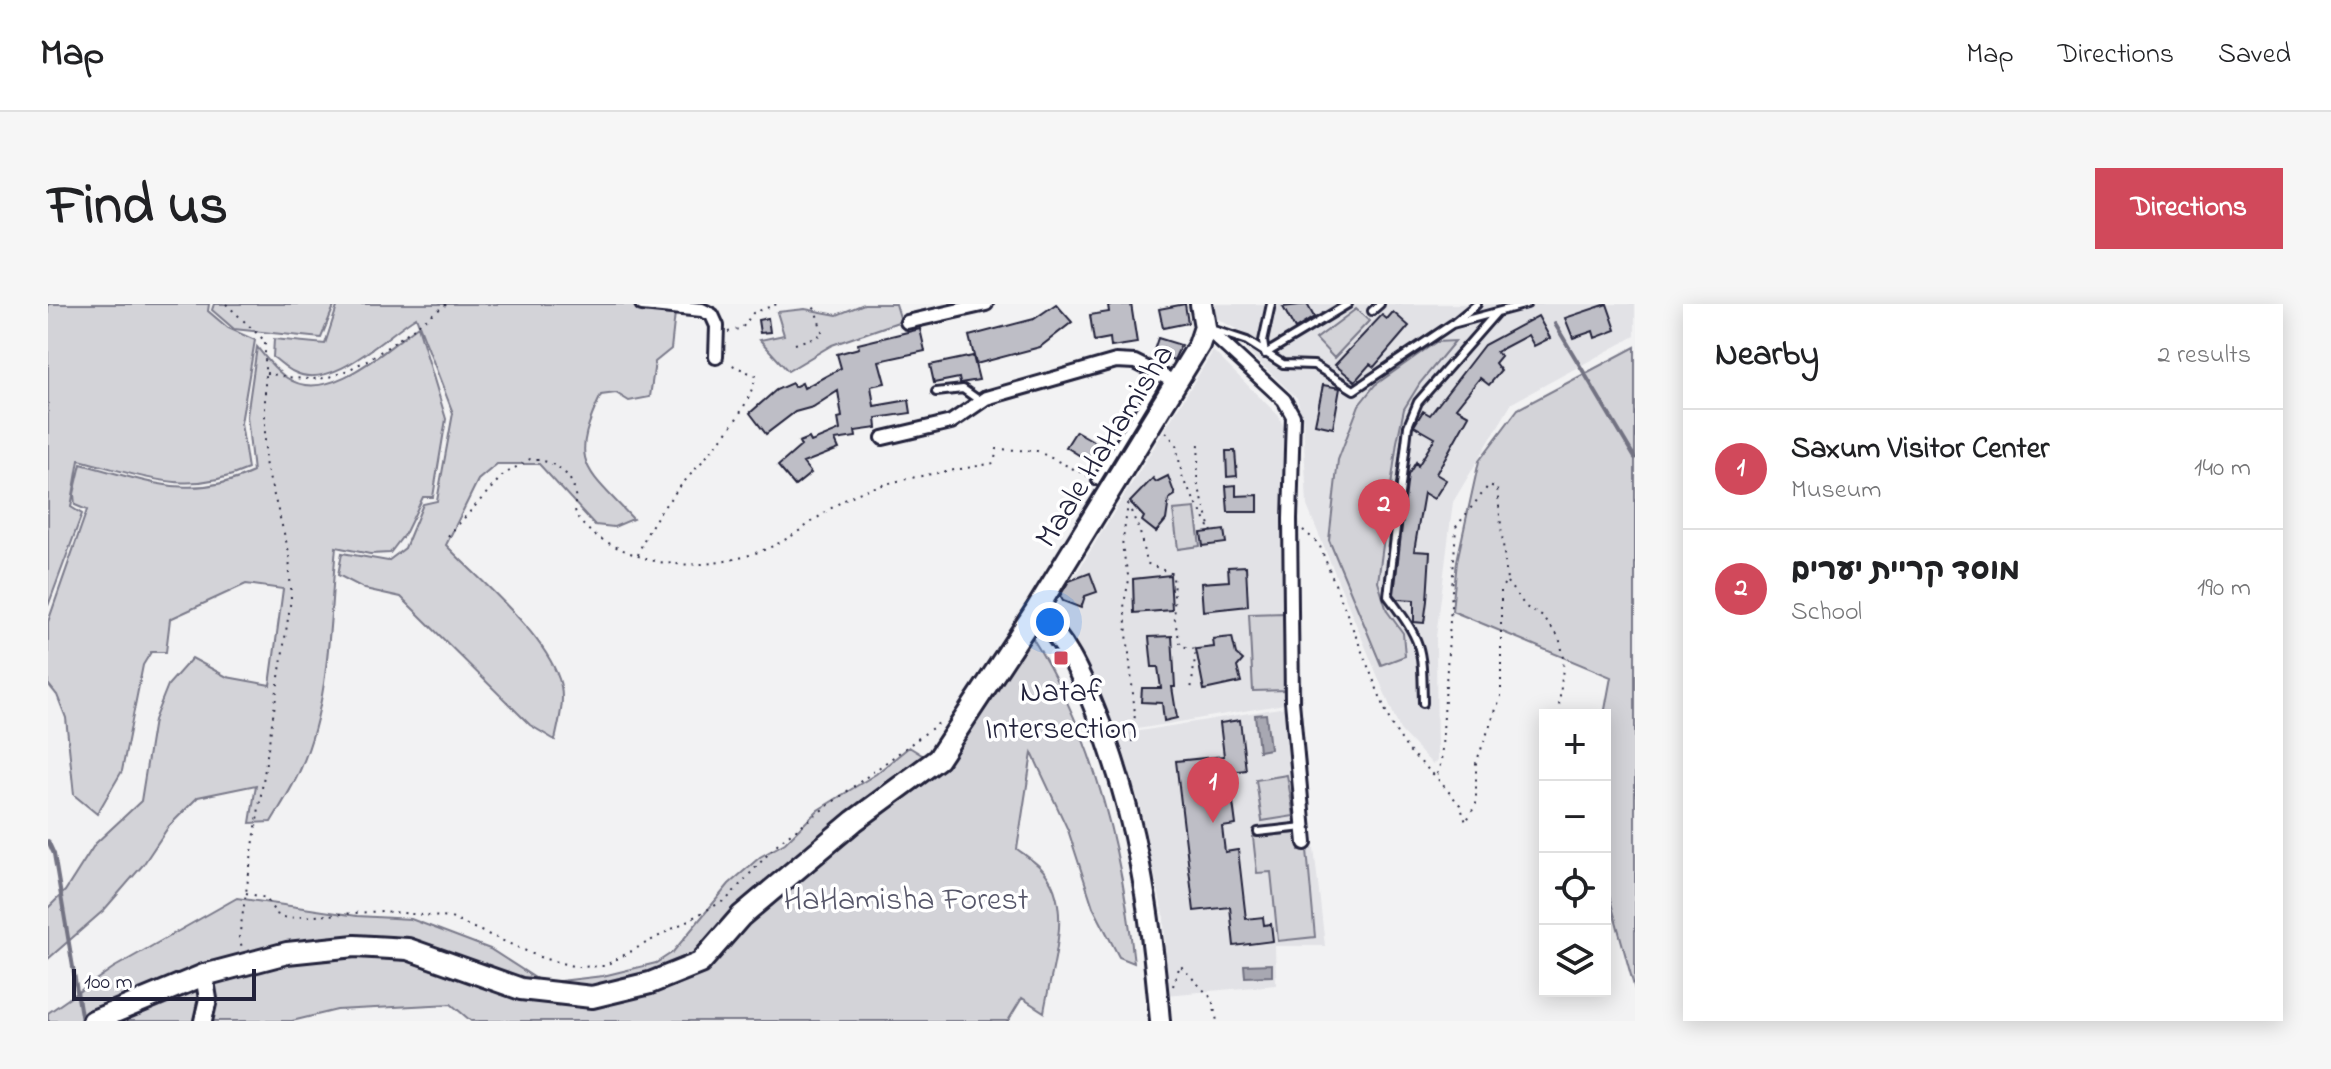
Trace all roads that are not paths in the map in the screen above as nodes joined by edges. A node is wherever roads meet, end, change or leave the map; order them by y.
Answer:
1 (642, 304) edge
2 (986, 304) edge
3 (1201, 304) edge
4 (1271, 304) edge
5 (1348, 304) edge
6 (1380, 304) edge
7 (1477, 304) edge
8 (1527, 304) edge
9 (1372, 311) dead end
10 (1496, 313) junction
11 (907, 322) dead end
12 (1452, 324) junction
13 (1205, 327) junction
14 (1265, 354) junction
15 (716, 357) road end
16 (1169, 378) junction
17 (936, 392) dead end
18 (980, 401) junction
19 (883, 438) dead end
20 (1096, 481) road end
21 (1035, 612) junction
22 (1423, 703) dead end
23 (1303, 827) junction
24 (1258, 832) dead end
25 (1305, 843) dead end
26 (204, 975) junction
27 (93, 1021) edge
28 (203, 1021) edge
29 (1160, 1021) edge

1 - 15 street
2 - 11 street
3 - 13 main road, Maale HaHamisha
4 - 14 lane
5 - 14 lane
6 - 9 lane
7 - 12 lane
8 - 10 lane
10 - 12 lane
10 - 22 lane
12 - 14 lane
13 - 14 lane
13 - 16 main road, Maale HaHamisha
13 - 23 street
16 - 18 street
16 - 20 lane
16 - 21 main road, Maale HaHamisha
17 - 18 lane
18 - 19 street
21 - 26 main road, Maale HaHamisha
21 - 29 main road
23 - 24 lane
23 - 25 street
26 - 27 main road, Maale HaHamisha
26 - 28 street

